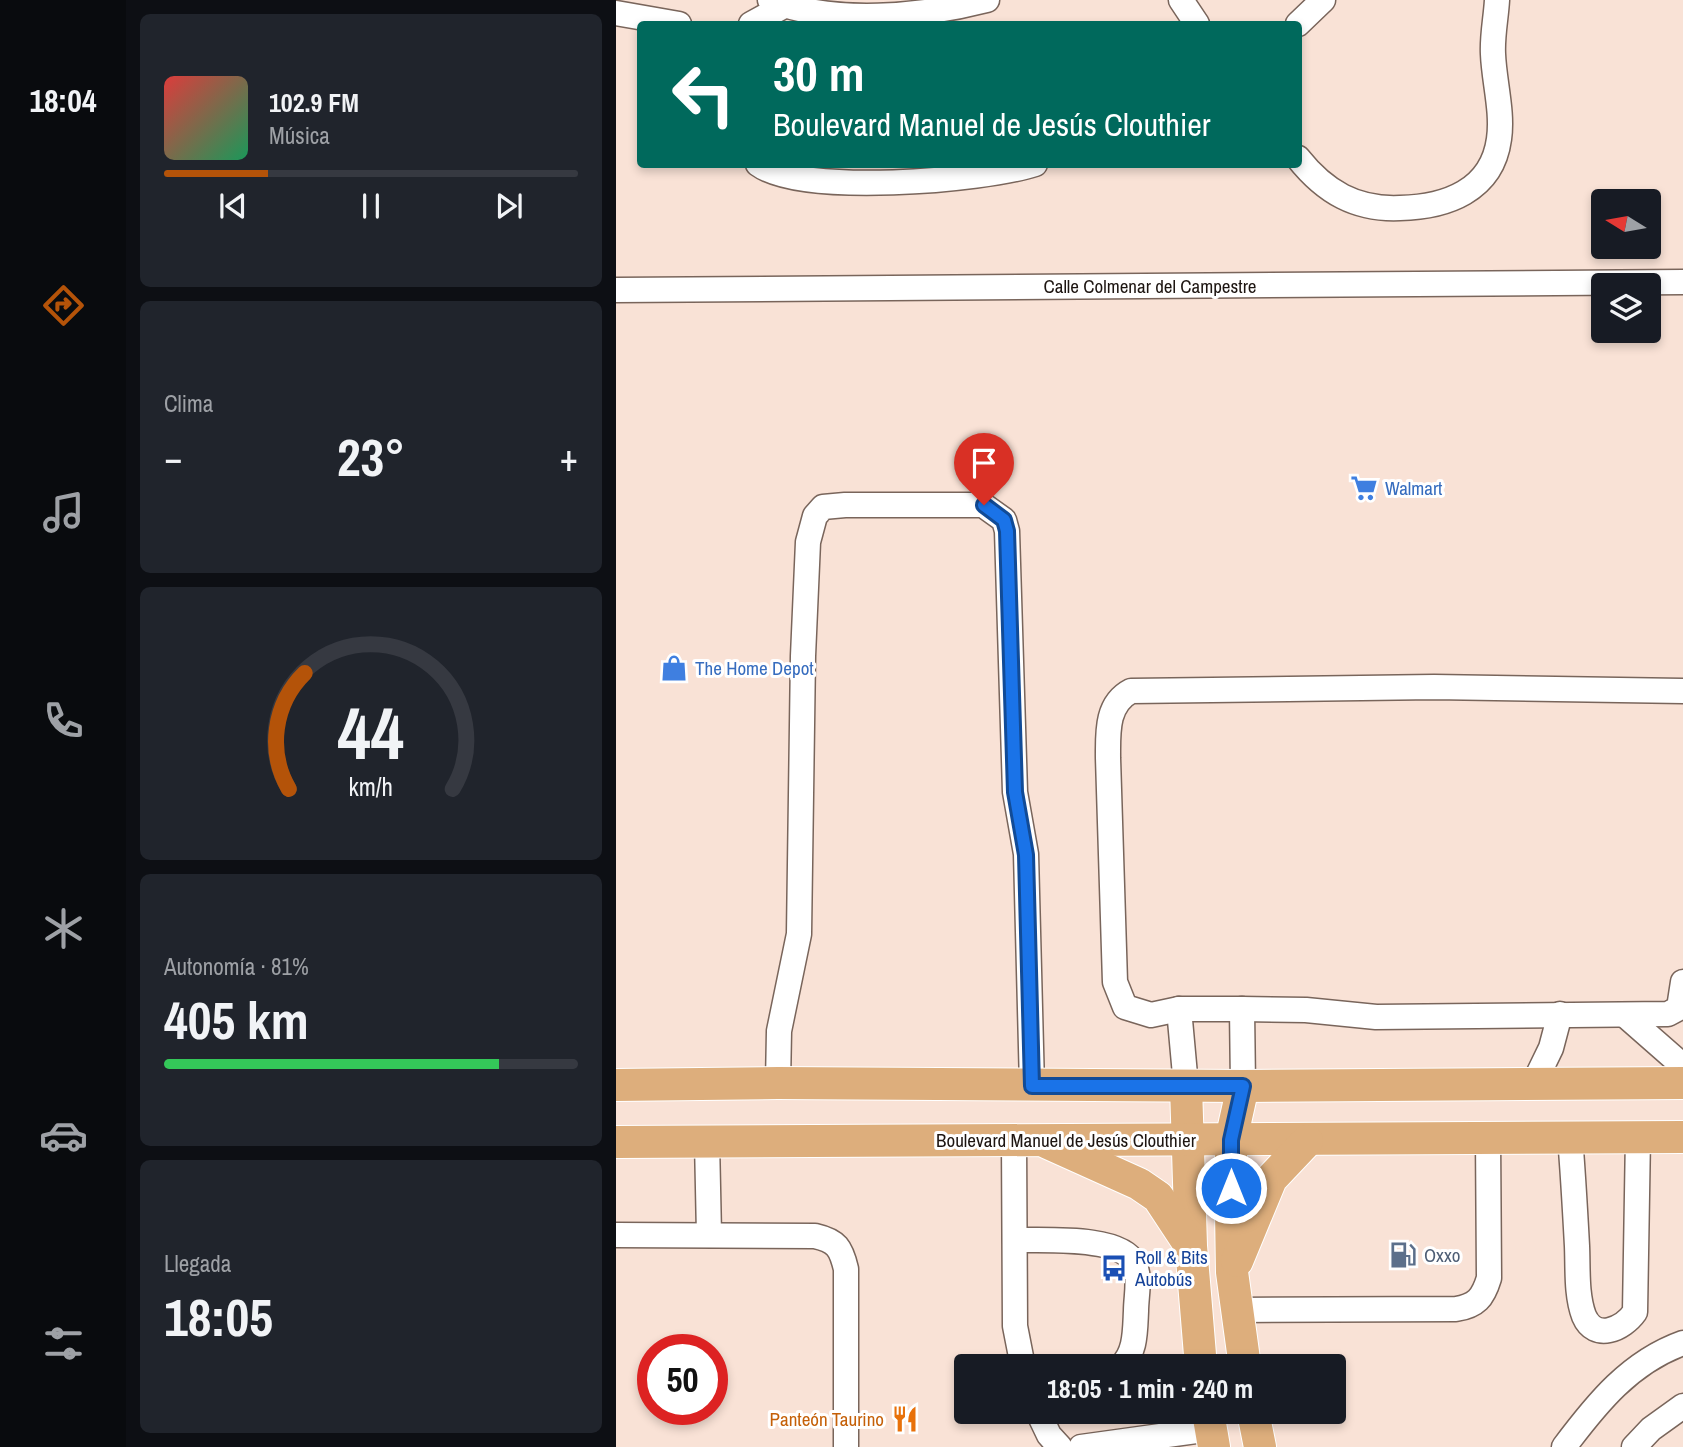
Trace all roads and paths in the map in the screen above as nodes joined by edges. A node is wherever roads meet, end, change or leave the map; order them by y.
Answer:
1 (987, 0) edge
2 (1181, 0) edge
3 (1323, 0) edge
4 (1497, 0) edge
5 (777, 3) edge
6 (616, 13) edge
7 (662, 21) edge
8 (755, 21) edge
9 (1195, 21) edge
10 (1301, 21) edge
11 (1302, 162) edge
12 (763, 168) edge
13 (1013, 168) edge
14 (1683, 282) edge
15 (616, 290) edge
16 (1683, 691) edge
17 (1683, 982) edge
18 (1179, 1009) junction
19 (1242, 1009) junction
20 (1560, 1014) junction
21 (1626, 1016) junction
22 (1683, 1066) edge
23 (778, 1083) junction
24 (1534, 1083) junction
25 (1683, 1083) edge
26 (616, 1085) edge
27 (1032, 1086) junction
28 (1186, 1086) junction
29 (1243, 1086) junction
30 (1638, 1136) junction
31 (1488, 1137) junction
32 (1570, 1137) junction
33 (1683, 1137) edge
34 (1027, 1140) junction
35 (1186, 1140) junction
36 (1231, 1140) junction
37 (707, 1141) junction
38 (1307, 1141) junction
39 (616, 1142) edge
40 (616, 1235) edge
41 (709, 1235) junction
42 (1015, 1240) junction
43 (1191, 1246) junction
44 (1232, 1272) junction
45 (1236, 1310) junction
46 (1683, 1343) edge
47 (1021, 1354) edge
48 (1130, 1354) edge
49 (1200, 1354) edge
50 (1243, 1354) edge
51 (1683, 1406) edge
52 (1044, 1424) edge
53 (1255, 1424) edge
54 (1211, 1429) edge
55 (1168, 1441) edge
56 (846, 1447) edge
57 (1060, 1447) edge
58 (1081, 1447) edge
59 (1260, 1447) edge
60 (1564, 1447) edge
61 (1634, 1447) edge

1 - 5 street
2 - 9 street
3 - 10 street
4 - 11 street
5 - 8 street
6 - 7 street
12 - 13 street
14 - 15 street, Calle Colmenar del Campestre
16 - 18 street
17 - 21 street
18 - 19 street
18 - 28 street
19 - 20 street
19 - 29 street
20 - 21 street
20 - 24 street
21 - 22 street
23 - 26 main road
23 - 27 main road
23 - 27 street
24 - 25 main road
24 - 29 main road
27 - 28 main road
28 - 29 main road
28 - 35 main road
29 - 36 main road
30 - 32 main road, Boulevard Manuel de Jesús Clouthier
30 - 32 street
30 - 33 main road, Boulevard Manuel de Jesús Clouthier
31 - 32 main road, Boulevard Manuel de Jesús Clouthier
31 - 38 main road, Boulevard Manuel de Jesús Clouthier
31 - 45 street
34 - 35 main road, Boulevard Manuel de Jesús Clouthier
34 - 37 main road, Boulevard Manuel de Jesús Clouthier
34 - 42 street
34 - 43 main road
35 - 36 main road, Boulevard Manuel de Jesús Clouthier
35 - 43 main road
36 - 38 main road, Boulevard Manuel de Jesús Clouthier
36 - 44 main road
37 - 39 main road, Boulevard Manuel de Jesús Clouthier
37 - 41 street
38 - 44 main road
40 - 41 street
41 - 56 street
42 - 47 street
42 - 48 street
43 - 49 main road
44 - 45 main road
45 - 50 main road
46 - 60 street
51 - 61 street
52 - 57 street
53 - 59 main road
54 - 55 street
55 - 58 street

